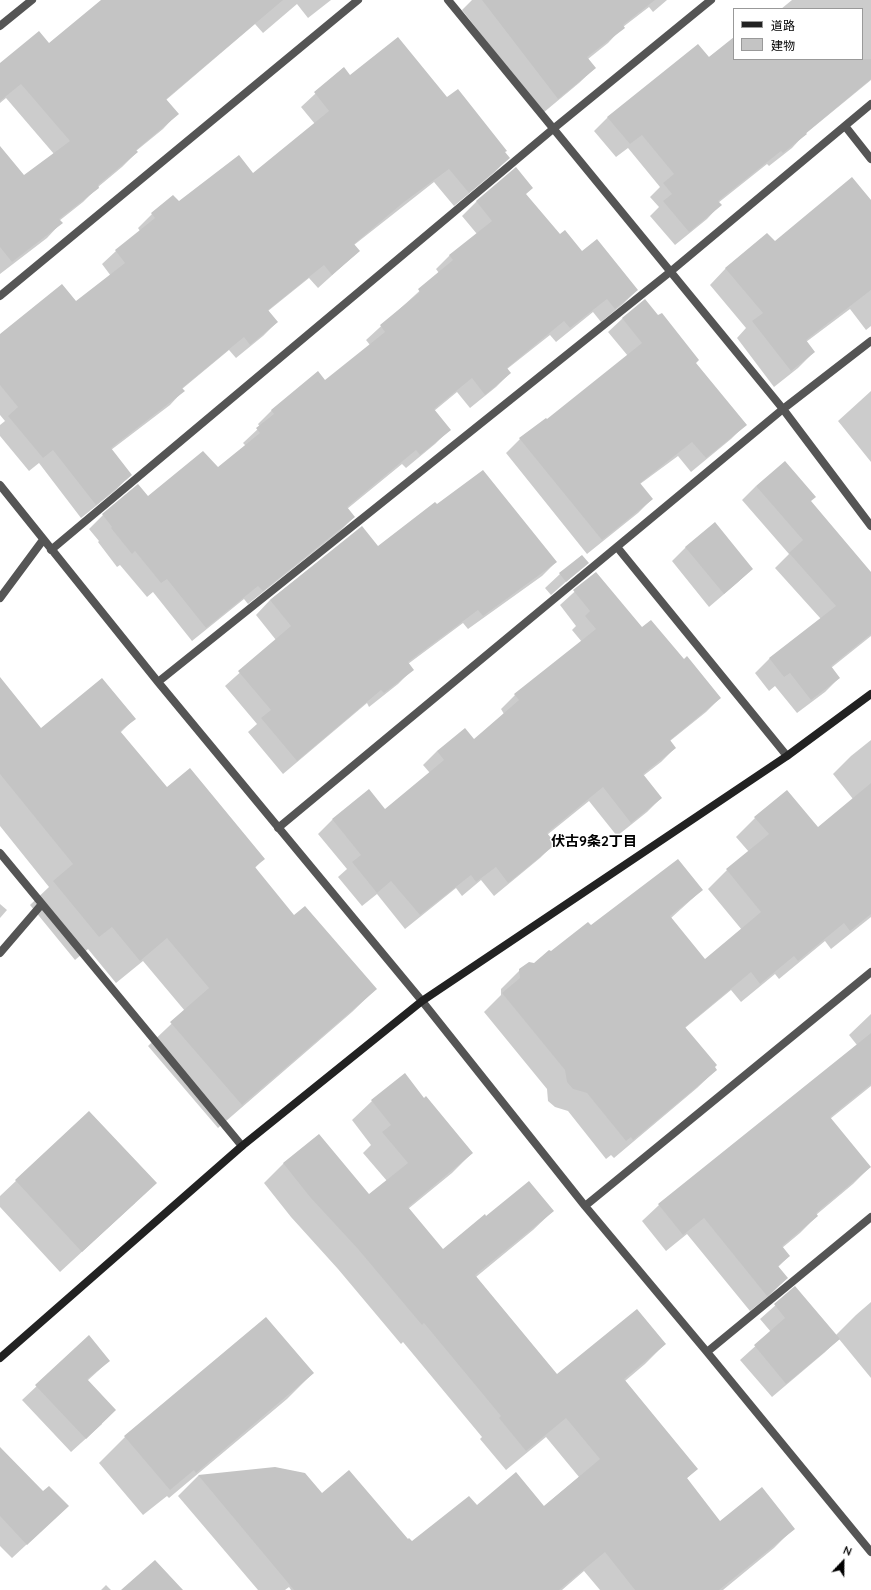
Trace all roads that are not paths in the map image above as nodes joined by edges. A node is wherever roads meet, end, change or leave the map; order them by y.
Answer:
1 (32, 0) edge
2 (358, 0) edge
3 (448, 0) edge
4 (711, 0) edge
5 (0, 26) edge
6 (871, 104) edge
7 (844, 126) junction
8 (553, 129) junction
9 (871, 159) edge
10 (670, 272) junction
11 (0, 296) edge
12 (871, 341) edge
13 (783, 409) junction
14 (0, 485) edge
15 (871, 526) edge
16 (43, 540) junction
17 (617, 547) junction
18 (51, 550) junction
19 (0, 598) edge
20 (158, 682) junction
21 (871, 694) edge
22 (787, 756) junction
23 (278, 828) junction
24 (0, 853) edge
25 (42, 904) junction
26 (0, 953) edge
27 (871, 972) edge
28 (422, 1001) junction
29 (242, 1146) junction
30 (585, 1206) junction
31 (871, 1217) edge
32 (707, 1352) junction
33 (0, 1358) edge
34 (871, 1552) edge

1 - 5 street
2 - 11 street
3 - 8 street
4 - 8 street
6 - 7 street
7 - 9 street
7 - 10 street
8 - 10 street
8 - 18 street
10 - 13 street
10 - 20 street
12 - 13 street
13 - 15 street
13 - 17 street
14 - 16 street
16 - 18 street
16 - 19 street
17 - 22 street
17 - 23 street
18 - 20 street
20 - 23 street
21 - 22 street
22 - 28 street
23 - 28 street
24 - 25 street
25 - 26 street
25 - 29 street
27 - 30 street
28 - 29 street
28 - 30 street
29 - 33 street
30 - 32 street
31 - 32 street
32 - 34 street

